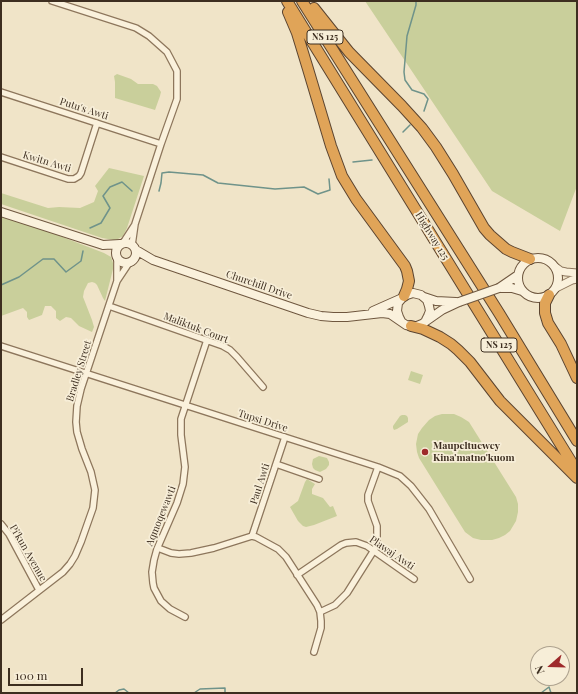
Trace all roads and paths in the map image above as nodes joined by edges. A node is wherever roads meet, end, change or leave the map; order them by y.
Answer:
1 (52, 1) edge
2 (283, 1) edge
3 (287, 1) edge
4 (302, 1) edge
5 (308, 1) edge
6 (1, 92) edge
7 (97, 123) junction
8 (161, 144) junction
9 (1, 157) edge
10 (1, 212) edge
11 (135, 224) junction
12 (122, 244) junction
13 (103, 245) junction
14 (134, 247) junction
15 (117, 257) junction
16 (530, 259) junction
17 (153, 260) junction
18 (131, 261) junction
19 (557, 268) junction
20 (577, 273) edge
21 (518, 275) junction
22 (577, 279) edge
23 (117, 281) junction
24 (498, 288) junction
25 (556, 288) junction
26 (522, 291) junction
27 (549, 296) junction
28 (402, 297) junction
29 (424, 297) junction
30 (459, 302) junction
31 (109, 306) junction
32 (361, 315) junction
33 (426, 320) junction
34 (407, 324) junction
35 (207, 340) junction
36 (1, 346) edge
37 (86, 373) junction
38 (577, 378) edge
39 (263, 387) dead end
40 (185, 405) junction
41 (285, 438) junction
42 (577, 440) edge
43 (276, 464) junction
44 (378, 468) junction
45 (577, 471) edge
46 (577, 478) edge
47 (319, 479) dead end
48 (1, 524) edge
49 (252, 536) junction
50 (158, 548) junction
51 (374, 551) junction
52 (297, 574) junction
53 (414, 579) dead end
54 (470, 579) dead end
55 (39, 590) junction
56 (320, 612) junction
57 (185, 617) dead end
58 (1, 620) edge
59 (314, 652) dead end

1 - 8 street
2 - 28 highway
3 - 45 highway, Highway 125 / NS 125
4 - 42 highway, Highway 125 / NS 125
5 - 16 highway
6 - 7 street, Putu's Awti
7 - 8 street, Putu's Awti
7 - 9 street, Kwitn Awti
8 - 11 street
10 - 13 main road
11 - 12 street
11 - 14 street
12 - 13 main road
12 - 14 main road
12 - 15 main road
13 - 15 main road
14 - 17 main road, Churchill Drive
14 - 18 main road
15 - 18 main road
15 - 23 street, Bradley Street
16 - 19 main road
16 - 21 main road
17 - 18 main road, Churchill Drive
17 - 32 main road, Churchill Drive
18 - 23 street, Bradley Street
19 - 20 street
19 - 25 main road
21 - 24 main road
21 - 26 main road
22 - 25 street
23 - 31 street, Bradley Street
24 - 26 main road
24 - 30 main road, bridge
25 - 27 main road
26 - 27 main road
27 - 38 highway
28 - 29 main road
28 - 32 main road, Churchill Drive
28 - 34 main road
29 - 30 main road
29 - 33 main road
30 - 33 main road
31 - 35 street, Maliktuk Court
31 - 37 street, Bradley Street
32 - 34 main road, Churchill Drive
33 - 34 main road
34 - 46 highway
35 - 39 street, Maliktuk Court
35 - 40 street, Aqmoqewawti
36 - 37 street, Tupsi Drive
37 - 40 street, Tupsi Drive
37 - 55 street, Bradley Street
40 - 41 street, Tupsi Drive
40 - 50 street, Aqmoqewawti
41 - 43 street, Paul Awti
41 - 44 street, Tupsi Drive
43 - 47 street
43 - 49 street, Paul Awti
44 - 51 street
44 - 54 street, Tupsi Drive
48 - 55 street, Pi'kun Avenue
49 - 50 street
49 - 52 street
50 - 57 street, Aqmoqewawti
51 - 52 street, Plawaj Awti
51 - 53 street, Plawaj Awti
51 - 56 street
52 - 56 street
55 - 58 street, Bradley Street
56 - 59 street

